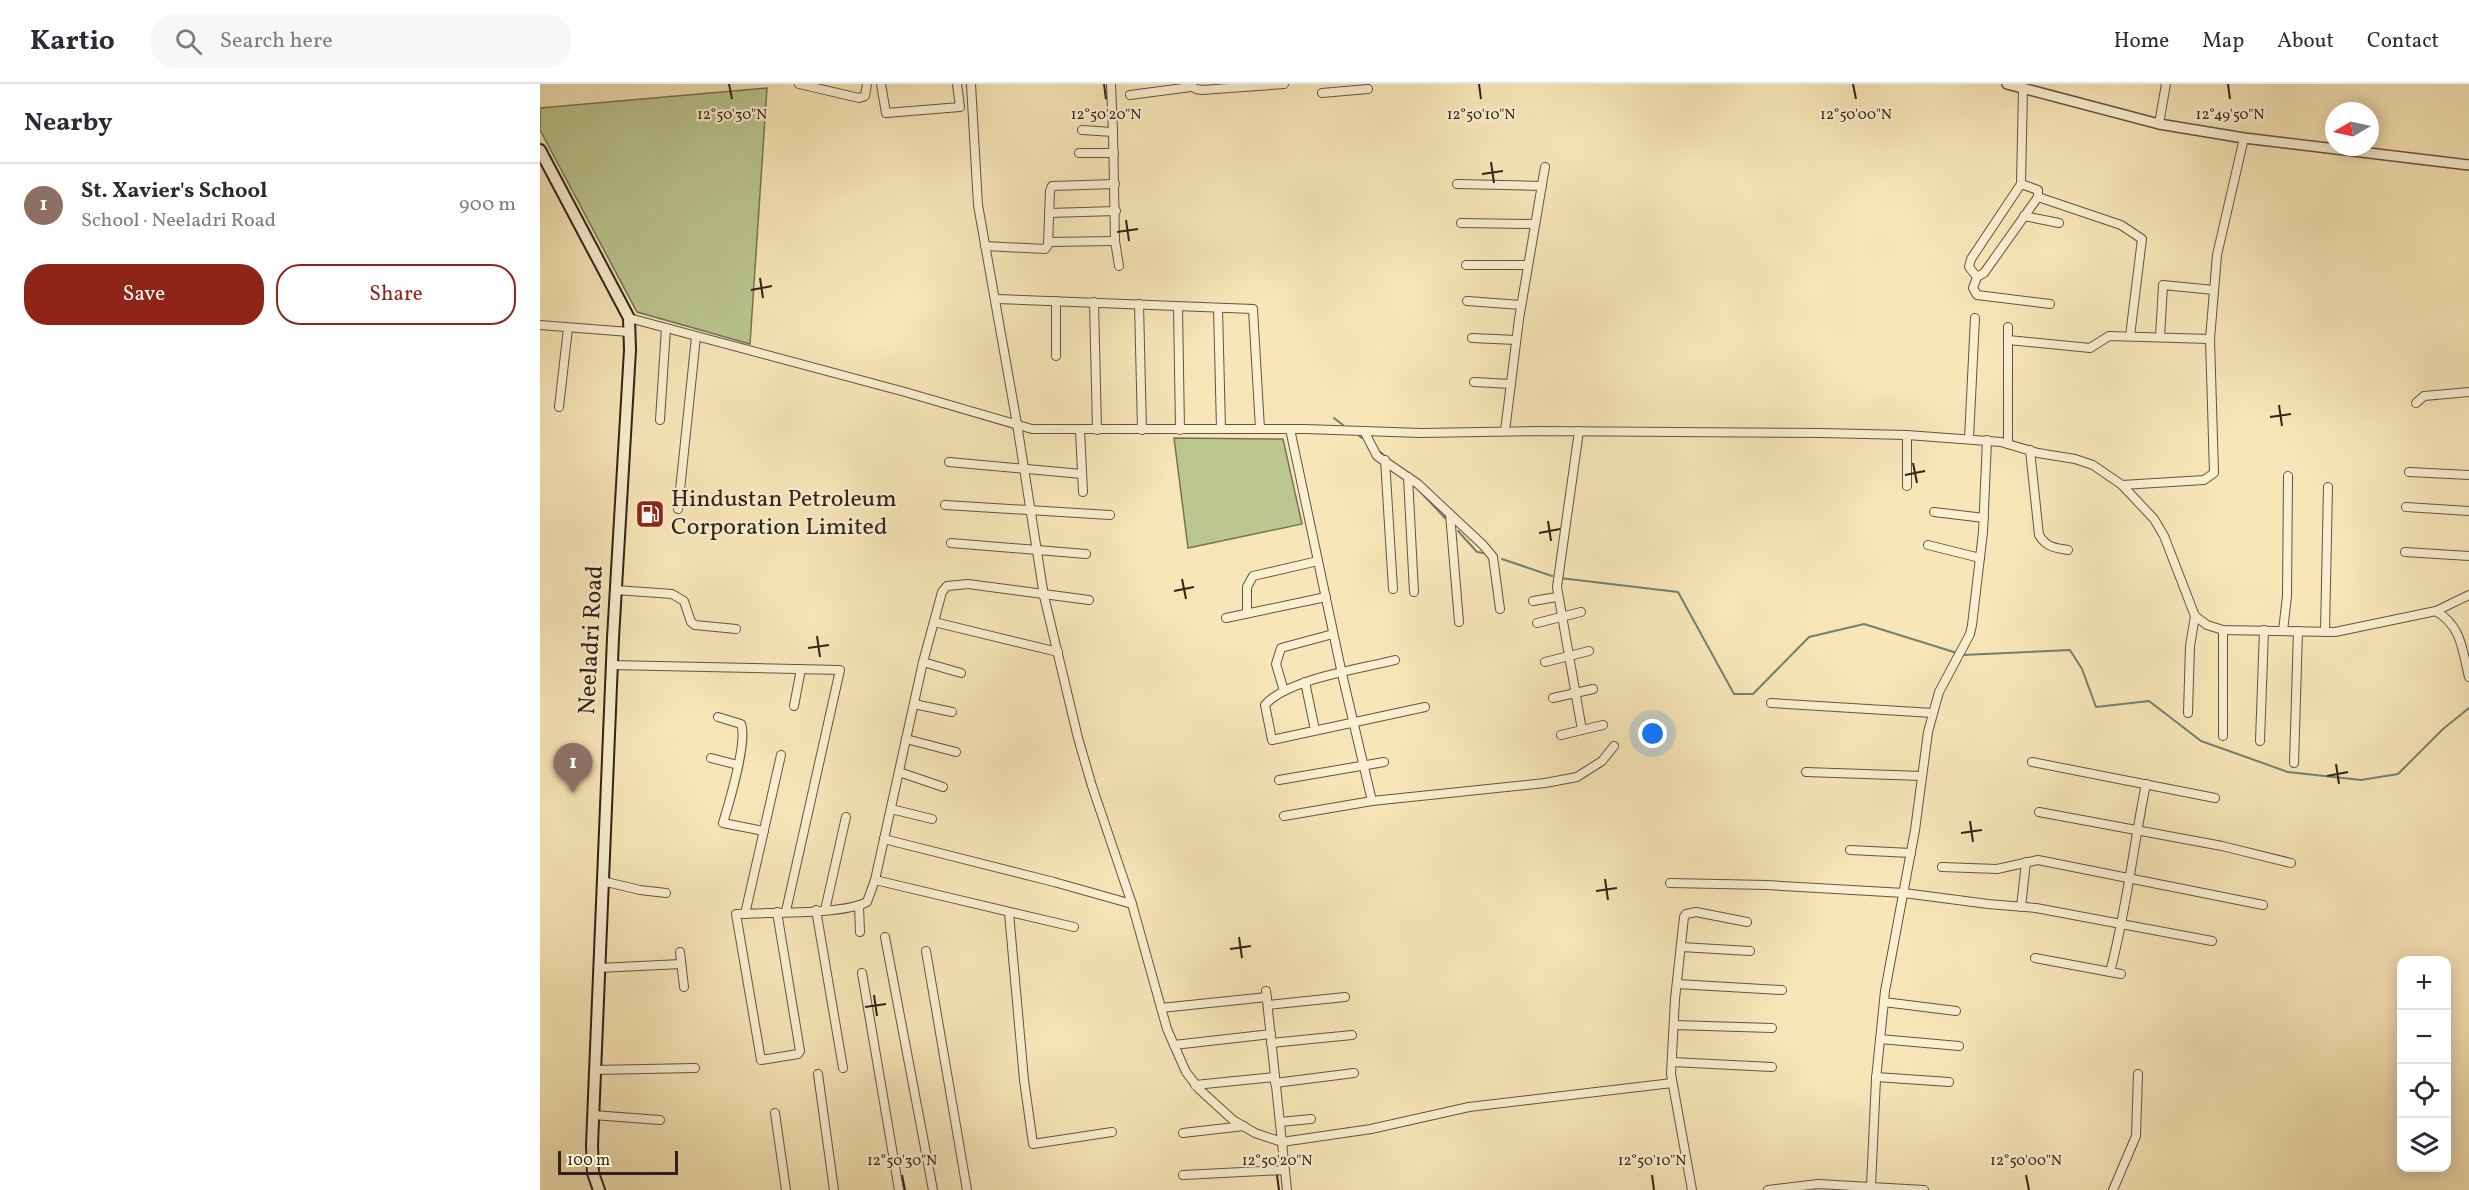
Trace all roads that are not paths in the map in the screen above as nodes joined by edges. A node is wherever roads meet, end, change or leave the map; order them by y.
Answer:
1 (799, 84) edge
2 (867, 84) edge
3 (881, 84) edge
4 (957, 84) edge
5 (971, 84) edge
6 (1111, 84) edge
7 (1284, 84) edge
8 (2007, 84) edge
9 (2166, 84) edge
10 (1190, 85) edge
11 (1344, 88) edge
12 (1368, 89) dead end
13 (2023, 89) junction
14 (1322, 93) dead end
15 (1130, 95) dead end
16 (2159, 124) junction
17 (1082, 130) dead end
18 (1113, 132) junction
19 (2244, 138) junction
20 (540, 150) edge
21 (1079, 153) dead end
22 (1114, 153) junction
23 (2469, 165) edge
24 (1545, 167) dead end
25 (1115, 184) junction
26 (1457, 184) dead end
27 (2021, 184) junction
28 (1542, 186) junction
29 (2038, 196) junction
30 (1116, 211) junction
31 (1049, 213) junction
32 (2024, 216) junction
33 (1461, 223) dead end
34 (2059, 223) dead end
35 (1535, 224) junction
36 (1116, 241) junction
37 (1048, 242) junction
38 (985, 246) junction
39 (1466, 265) dead end
40 (1528, 265) junction
41 (1119, 266) dead end
42 (1977, 277) junction
43 (2214, 290) junction
44 (996, 299) junction
45 (1056, 301) junction
46 (1467, 301) dead end
47 (1094, 302) junction
48 (1139, 304) junction
49 (2050, 304) dead end
50 (1521, 305) junction
51 (1178, 307) junction
52 (1218, 308) junction
53 (629, 318) junction
54 (1975, 318) dead end
55 (540, 325) edge
56 (2008, 327) dead end
57 (568, 328) junction
58 (666, 328) junction
59 (629, 332) junction
60 (2130, 336) junction
61 (696, 337) junction
62 (2160, 337) junction
63 (1473, 338) dead end
64 (2210, 339) junction
65 (1516, 340) junction
66 (2008, 340) junction
67 (1056, 356) dead end
68 (1474, 382) dead end
69 (1511, 384) junction
70 (2469, 392) edge
71 (2416, 403) dead end
72 (559, 407) dead end
73 (660, 420) dead end
74 (1017, 424) junction
75 (1221, 429) junction
76 (1260, 429) junction
77 (1290, 429) junction
78 (1080, 430) junction
79 (1097, 430) junction
80 (1143, 430) junction
81 (1180, 430) junction
82 (1364, 430) junction
83 (1505, 431) junction
84 (1579, 431) junction
85 (1907, 435) junction
86 (1970, 438) junction
87 (1987, 440) junction
88 (2008, 444) junction
89 (2030, 450) junction
90 (1386, 461) junction
91 (949, 462) dead end
92 (1024, 470) junction
93 (2409, 472) dead end
94 (1082, 474) junction
95 (2469, 475) edge
96 (2288, 477) dead end
97 (1408, 479) junction
98 (2122, 485) junction
99 (1907, 486) dead end
100 (2328, 487) dead end
101 (1083, 492) dead end
102 (945, 505) dead end
103 (2406, 507) dead end
104 (678, 509) dead end
105 (1032, 511) junction
106 (2469, 511) edge
107 (1934, 512) dead end
108 (1450, 514) junction
109 (1110, 515) dead end
110 (1984, 518) junction
111 (951, 543) dead end
112 (1928, 545) dead end
113 (1036, 550) junction
114 (2068, 550) dead end
115 (2405, 552) dead end
116 (1086, 554) dead end
117 (2469, 556) edge
118 (1980, 558) junction
119 (1318, 561) junction
120 (1393, 588) dead end
121 (615, 590) junction
122 (1414, 592) dead end
123 (1044, 596) junction
124 (2469, 596) edge
125 (1326, 597) junction
126 (1557, 597) junction
127 (1089, 600) dead end
128 (1533, 601) dead end
129 (1500, 609) dead end
130 (2436, 611) junction
131 (1581, 612) dead end
132 (1247, 613) junction
133 (2195, 616) junction
134 (1226, 618) dead end
135 (1561, 619) junction
136 (934, 622) junction
137 (1459, 622) dead end
138 (1537, 623) dead end
139 (736, 629) dead end
140 (2223, 630) junction
141 (2264, 630) junction
142 (2283, 630) junction
143 (2298, 631) junction
144 (2325, 632) junction
145 (1333, 634) junction
146 (1589, 651) dead end
147 (1058, 652) junction
148 (1568, 657) junction
149 (1395, 660) dead end
150 (923, 662) junction
151 (1545, 662) dead end
152 (611, 665) junction
153 (801, 669) junction
154 (962, 673) dead end
155 (1341, 674) junction
156 (2469, 677) edge
157 (1305, 682) junction
158 (1593, 689) dead end
159 (1284, 691) junction
160 (1574, 694) junction
161 (1553, 698) dead end
162 (1771, 703) dead end
163 (914, 704) junction
164 (794, 706) dead end
165 (1425, 707) dead end
166 (952, 712) dead end
167 (1933, 713) junction
168 (2188, 713) dead end
169 (718, 717) dead end
170 (1355, 722) junction
171 (1603, 725) dead end
172 (1315, 730) junction
173 (1582, 730) junction
174 (1561, 735) dead end
175 (2223, 736) dead end
176 (906, 739) junction
177 (2260, 741) dead end
178 (1614, 746) dead end
179 (956, 752) dead end
180 (781, 755) dead end
181 (711, 758) dead end
182 (1384, 762) dead end
183 (2032, 762) dead end
184 (2294, 763) dead end
185 (738, 765) junction
186 (1365, 765) junction
187 (899, 772) junction
188 (1806, 772) dead end
189 (1922, 776) junction
190 (1279, 780) dead end
191 (2146, 784) junction
192 (943, 787) dead end
193 (2216, 798) dead end
194 (1372, 801) junction
195 (891, 809) junction
196 (2038, 812) dead end
197 (1284, 816) dead end
198 (846, 817) dead end
199 (932, 819) dead end
200 (764, 831) junction
201 (2136, 831) junction
202 (884, 840) junction
203 (1850, 850) dead end
204 (1911, 852) junction
205 (2026, 862) junction
206 (2291, 863) dead end
207 (1942, 867) dead end
208 (2131, 878) junction
209 (875, 880) junction
210 (602, 881) junction
211 (1670, 883) dead end
212 (666, 893) dead end
213 (1904, 893) junction
214 (1132, 904) junction
215 (2263, 904) dead end
216 (859, 906) junction
217 (2021, 907) junction
218 (816, 910) junction
219 (825, 910) junction
220 (786, 911) junction
221 (777, 912) junction
222 (1009, 913) junction
223 (745, 914) junction
224 (1747, 922) dead end
225 (2123, 924) junction
226 (1074, 927) dead end
227 (860, 932) dead end
228 (885, 937) dead end
229 (2212, 941) dead end
230 (1681, 947) junction
231 (926, 951) dead end
232 (1750, 951) dead end
233 (680, 952) dead end
234 (2035, 958) dead end
235 (681, 964) junction
236 (599, 968) junction
237 (2110, 972) junction
238 (862, 973) dead end
239 (2121, 974) dead end
240 (1677, 984) junction
241 (684, 987) dead end
242 (1782, 990) dead end
243 (1345, 997) dead end
244 (1267, 998) junction
245 (1884, 1002) junction
246 (1161, 1008) junction
247 (1956, 1011) dead end
248 (1674, 1024) junction
249 (1772, 1028) dead end
250 (1352, 1035) dead end
251 (1271, 1039) junction
252 (1880, 1039) junction
253 (1174, 1045) junction
254 (1959, 1046) dead end
255 (1672, 1062) junction
256 (1772, 1067) dead end
257 (695, 1068) dead end
258 (843, 1068) dead end
259 (595, 1070) junction
260 (1354, 1073) dead end
261 (818, 1074) dead end
262 (2138, 1074) dead end
263 (1876, 1077) junction
264 (1275, 1080) junction
265 (1949, 1082) dead end
266 (1672, 1083) junction
267 (1195, 1084) junction
268 (775, 1113) dead end
269 (593, 1115) junction
270 (1311, 1119) dead end
271 (660, 1120) dead end
272 (1280, 1122) junction
273 (1244, 1126) junction
274 (1112, 1132) dead end
275 (1183, 1133) dead end
276 (1282, 1142) junction
277 (1284, 1170) junction
278 (1184, 1175) dead end
279 (1871, 1186) junction
280 (600, 1190) edge
281 (786, 1190) edge
282 (834, 1190) edge
283 (899, 1190) edge
284 (933, 1190) edge
285 (967, 1190) edge
286 (1287, 1190) edge
287 (1692, 1190) edge
288 (1768, 1190) edge
289 (1923, 1190) edge
290 (2113, 1190) edge

1 - 2 street
3 - 4 street
5 - 38 street
6 - 18 street
7 - 10 street
8 - 13 street
9 - 16 street
10 - 15 street
11 - 12 street
11 - 14 street
13 - 16 street
13 - 27 street
16 - 19 street
17 - 18 street
18 - 22 street
19 - 23 street
19 - 43 street
20 - 53 main road, Neeladri Road
21 - 22 street
22 - 25 street
24 - 28 street
25 - 30 street
25 - 31 street
26 - 28 street
27 - 29 street
27 - 42 street
28 - 35 street
29 - 32 street
29 - 60 street
30 - 31 street
30 - 36 street
31 - 37 street
32 - 34 street
32 - 42 street
33 - 35 street
35 - 40 street
36 - 37 street
36 - 41 street
37 - 38 street
38 - 44 street
39 - 40 street
40 - 50 street
42 - 49 street
43 - 62 street
43 - 64 street
44 - 45 street
44 - 74 street
45 - 47 street
45 - 67 street
46 - 50 street
47 - 48 street
47 - 79 street
48 - 51 street
48 - 80 street
50 - 65 street
51 - 52 street
51 - 81 street
52 - 75 street
52 - 76 street
53 - 58 street
53 - 59 main road, Neeladri Road
54 - 86 street
55 - 57 street
56 - 66 street
57 - 59 street
57 - 72 street
58 - 61 street
58 - 73 street
59 - 121 main road, Neeladri Road
60 - 62 street
60 - 66 street
61 - 74 street
61 - 104 street
62 - 64 street
63 - 65 street
64 - 98 street
65 - 69 street
66 - 88 street
68 - 69 street
69 - 83 street
70 - 71 street
74 - 78 street
74 - 92 street
75 - 76 street
75 - 81 street
76 - 77 street
77 - 82 street
77 - 119 street
78 - 79 street
78 - 94 street
79 - 80 street
80 - 81 street
82 - 83 street
82 - 90 street
83 - 84 street
84 - 85 street
84 - 126 street
85 - 86 street
85 - 99 street
86 - 87 street
87 - 88 street
87 - 110 street
88 - 89 street
89 - 98 street
89 - 114 street
90 - 97 street
90 - 120 street
91 - 92 street
92 - 94 street
92 - 105 street
93 - 95 street
94 - 101 street
96 - 142 street
97 - 108 street
97 - 122 street
98 - 133 street
100 - 144 street
102 - 105 street
103 - 106 street
105 - 109 street
105 - 113 street
107 - 110 street
108 - 129 street
108 - 137 street
110 - 118 street
111 - 113 street
112 - 118 street
113 - 116 street
113 - 123 street
115 - 117 street
118 - 167 street
119 - 125 street
119 - 132 street
121 - 139 street
121 - 152 main road, Neeladri Road
123 - 127 street
123 - 136 street
123 - 147 street
124 - 130 street
125 - 132 street
125 - 145 street
126 - 128 street
126 - 135 street
130 - 144 street
130 - 156 street
131 - 135 street
132 - 134 street
133 - 140 street
133 - 168 street
135 - 138 street
135 - 148 street
136 - 147 street
136 - 150 street
140 - 141 street
140 - 175 street
141 - 142 street
141 - 177 street
142 - 143 street
143 - 144 street
143 - 184 street
145 - 155 street
145 - 159 street
146 - 148 street
147 - 214 street
148 - 151 street
148 - 160 street
149 - 155 street
150 - 154 street
150 - 163 street
152 - 153 street
152 - 210 main road, Neeladri Road
153 - 164 street
153 - 220 street
155 - 157 street
155 - 170 street
157 - 159 street
157 - 172 street
158 - 160 street
159 - 172 street
160 - 161 street
160 - 173 street
162 - 167 street
163 - 166 street
163 - 176 street
165 - 170 street
167 - 189 street
169 - 185 street
170 - 172 street
170 - 186 street
171 - 173 street
173 - 174 street
176 - 179 street
176 - 187 street
178 - 194 street
180 - 200 street
181 - 185 street
182 - 186 street
183 - 191 street
185 - 200 street
186 - 190 street
186 - 194 street
187 - 192 street
187 - 195 street
188 - 189 street
189 - 204 street
191 - 193 street
191 - 201 street
194 - 197 street
195 - 199 street
195 - 202 street
196 - 201 street
198 - 219 street
200 - 223 street
201 - 206 street
201 - 208 street
202 - 209 street
202 - 214 street
203 - 204 street
204 - 213 street
205 - 207 street
205 - 208 street
205 - 217 street
208 - 215 street
208 - 225 street
209 - 216 street
209 - 222 street
210 - 212 street
210 - 236 main road, Neeladri Road
211 - 213 street
213 - 217 street
213 - 245 street
214 - 246 street
216 - 219 street
216 - 227 street
217 - 225 street
218 - 219 street
218 - 220 street
218 - 258 street
220 - 221 street
221 - 223 street
221 - 223 street
222 - 226 street
222 - 274 street
224 - 230 street
225 - 229 street
225 - 237 street
228 - 284 street
230 - 232 street
230 - 240 street
231 - 285 street
233 - 235 street
234 - 237 street
235 - 236 street
235 - 241 street
236 - 259 main road, Neeladri Road
237 - 239 street
238 - 283 street
240 - 242 street
240 - 248 street
243 - 244 street
244 - 246 street
244 - 251 street
245 - 247 street
245 - 252 street
246 - 253 street
248 - 249 street
248 - 255 street
250 - 251 street
251 - 253 street
251 - 264 street
252 - 254 street
252 - 263 street
253 - 267 street
255 - 256 street
255 - 266 street
257 - 259 street
259 - 269 main road, Neeladri Road
260 - 264 street
261 - 282 street
262 - 290 street
263 - 265 street
263 - 279 street
264 - 267 street
264 - 272 street
266 - 276 street
266 - 287 street
267 - 273 street
268 - 281 street
269 - 271 street
269 - 280 main road, Neeladri Road
270 - 272 street
272 - 276 street
273 - 275 street
273 - 276 street
276 - 277 street
277 - 278 street
277 - 286 street
279 - 288 street
279 - 289 street

